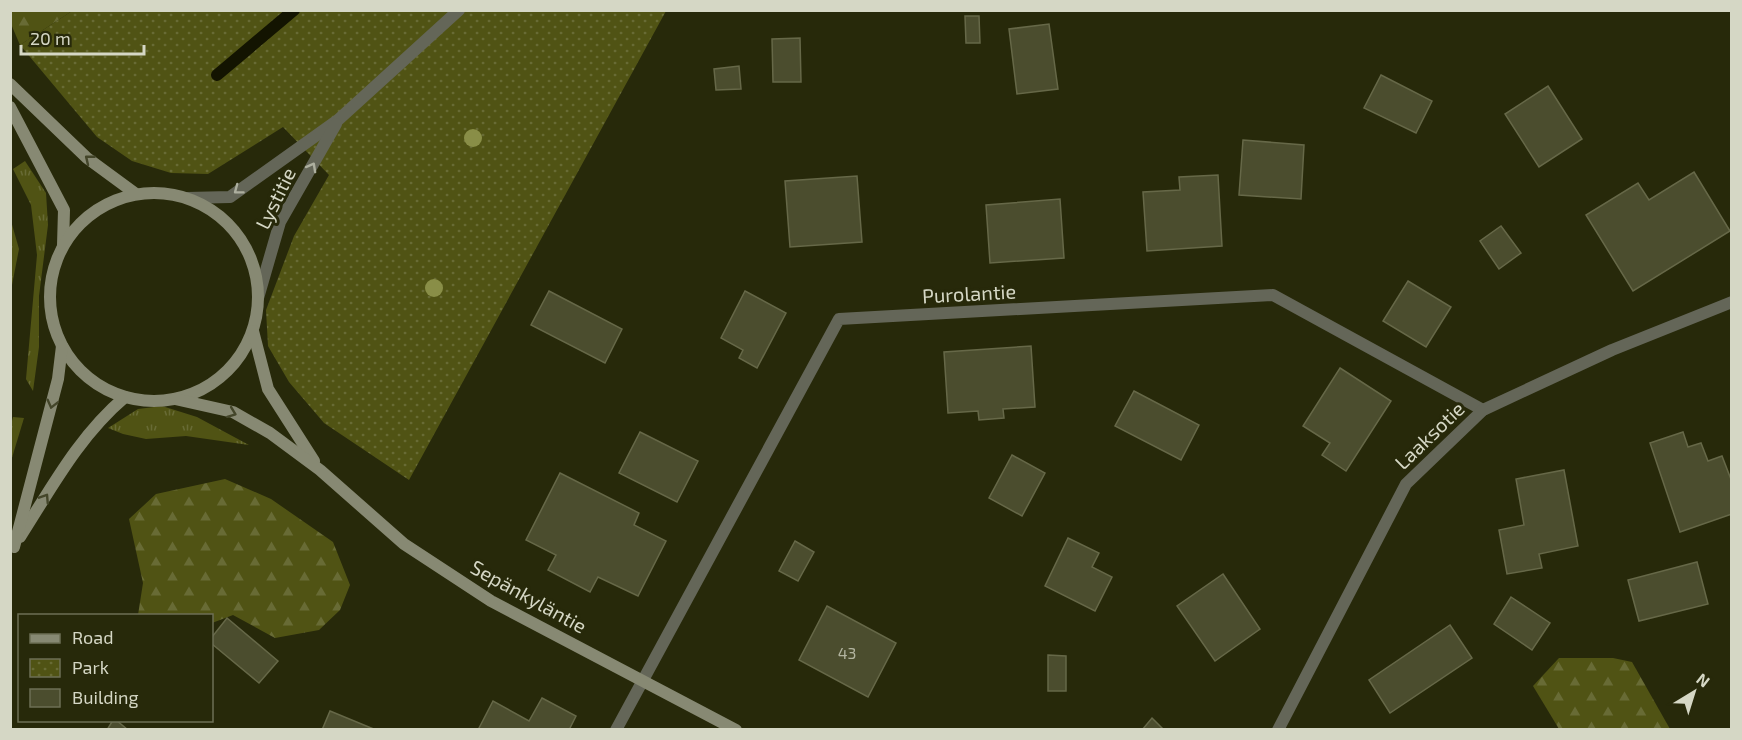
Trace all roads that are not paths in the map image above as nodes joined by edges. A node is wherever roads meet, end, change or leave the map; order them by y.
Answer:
1 (459, 10) edge
2 (10, 84) edge
3 (10, 107) edge
4 (338, 120) junction
5 (136, 194) junction
6 (187, 198) junction
7 (63, 246) junction
8 (258, 298) junction
9 (1731, 302) edge
10 (253, 331) junction
11 (62, 346) junction
12 (125, 397) junction
13 (175, 399) junction
14 (1483, 410) junction
15 (320, 470) junction
16 (12, 550) edge
17 (642, 681) junction
18 (616, 729) edge
19 (736, 729) edge
20 (1278, 729) edge

1 - 4 street, Lystitie
5 -> 2 main road
3 - 7 main road
4 -> 6 street, Lystitie
8 -> 4 street, Lystitie
5 - 6 main road
5 - 7 main road
6 - 8 main road
7 - 11 main road
8 - 10 main road
9 - 14 street, Laaksotie
10 - 13 main road
10 - 15 main road, Sepänkyläntie
11 - 12 main road
11 -> 16 main road
12 - 13 main road
16 -> 12 main road
13 -> 15 main road, Sepänkyläntie
14 - 17 street, Purolantie
14 - 20 street, Laaksotie
15 - 17 main road, Sepänkyläntie
17 - 18 street
17 - 19 main road, Sepänkyläntie

